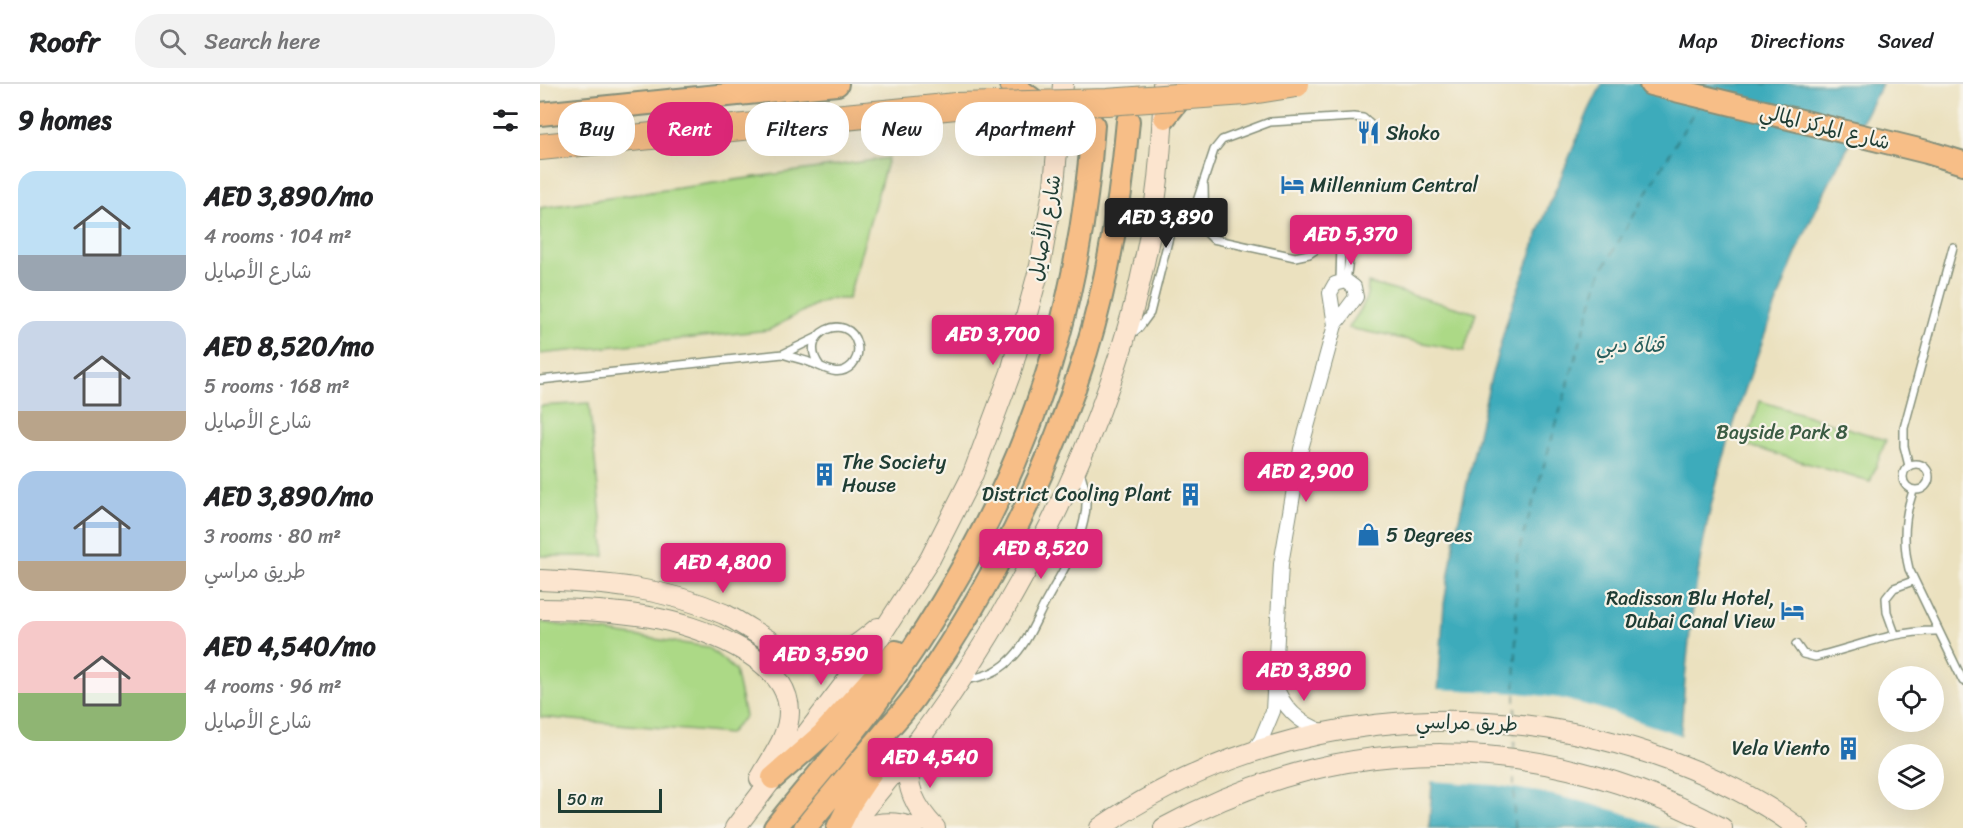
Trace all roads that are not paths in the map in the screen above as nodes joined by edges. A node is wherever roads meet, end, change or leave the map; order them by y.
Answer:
1 (837, 84) edge
2 (1011, 84) edge
3 (1063, 84) edge
4 (1120, 84) edge
5 (1163, 84) edge
6 (1192, 84) edge
7 (1296, 84) edge
8 (1651, 84) edge
9 (986, 102) edge
10 (1035, 102) edge
11 (1061, 102) edge
12 (1096, 102) edge
13 (955, 106) edge
14 (540, 114) edge
15 (1165, 117) junction
16 (1128, 121) dead end
17 (1370, 124) dead end
18 (540, 147) edge
19 (1057, 156) edge
20 (1090, 156) edge
21 (1963, 163) edge
22 (1204, 182) junction
23 (1351, 245) dead end
24 (1953, 247) dead end
25 (1343, 281) junction
26 (1335, 325) junction
27 (816, 338) junction
28 (1124, 339) junction
29 (783, 354) junction
30 (820, 366) junction
31 (540, 380) edge
32 (1076, 464) junction
33 (1909, 466) junction
34 (1913, 491) junction
35 (540, 580) edge
36 (1913, 581) junction
37 (637, 587) junction
38 (540, 593) edge
39 (948, 596) junction
40 (540, 609) edge
41 (896, 612) junction
42 (1938, 631) junction
43 (1895, 634) junction
44 (1796, 644) dead end
45 (961, 680) junction
46 (1275, 680) junction
47 (1963, 681) edge
48 (917, 694) junction
49 (1329, 731) junction
50 (1252, 753) junction
51 (906, 758) junction
52 (773, 778) junction
53 (738, 824) edge
54 (774, 828) edge
55 (805, 828) edge
56 (838, 828) edge
57 (848, 828) edge
58 (865, 828) edge
59 (914, 828) edge
60 (935, 828) edge
61 (1100, 828) edge
62 (1164, 828) edge
63 (1722, 828) edge
64 (1798, 828) edge

1 - 14 main road
2 - 10 main road
3 - 11 street, شارع الأصايل
4 - 9 highway, bridge
5 - 15 street
6 - 15 main road
7 - 12 highway, bridge
8 - 21 main road, شارع المركز المالي
13 - 18 highway
15 - 28 street
16 - 48 main road
17 - 22 lane
19 - 41 street, شارع الأصايل
20 - 39 main road, شارع الأصايل
22 - 25 lane
22 - 28 lane
23 - 25 lane
24 - 33 lane
25 - 26 street
25 - 26 street
26 - 46 street
27 - 29 lane
27 - 30 lane
27 - 30 lane
28 - 32 street
29 - 30 lane
29 - 31 lane
32 - 45 street
32 - 45 lane
33 - 34 lane
33 - 34 lane
34 - 36 lane
35 - 37 street
36 - 42 lane
36 - 43 lane
37 - 38 street
37 - 41 street
39 - 52 main road
39 - 54 main road, شارع الأصايل
40 - 53 street
41 - 52 street, شارع الأصايل
42 - 43 lane
42 - 47 lane
43 - 44 lane
45 - 51 street
46 - 49 street
46 - 50 street
48 - 55 main road
48 - 56 main road
49 - 50 street, طريق مراسي
49 - 64 street, طريق مراسي
50 - 61 street, طريق مراسي
51 - 57 street
51 - 60 street
52 - 53 street, شارع الأصايل
58 - 59 street
62 - 63 street, طريق مراسي

